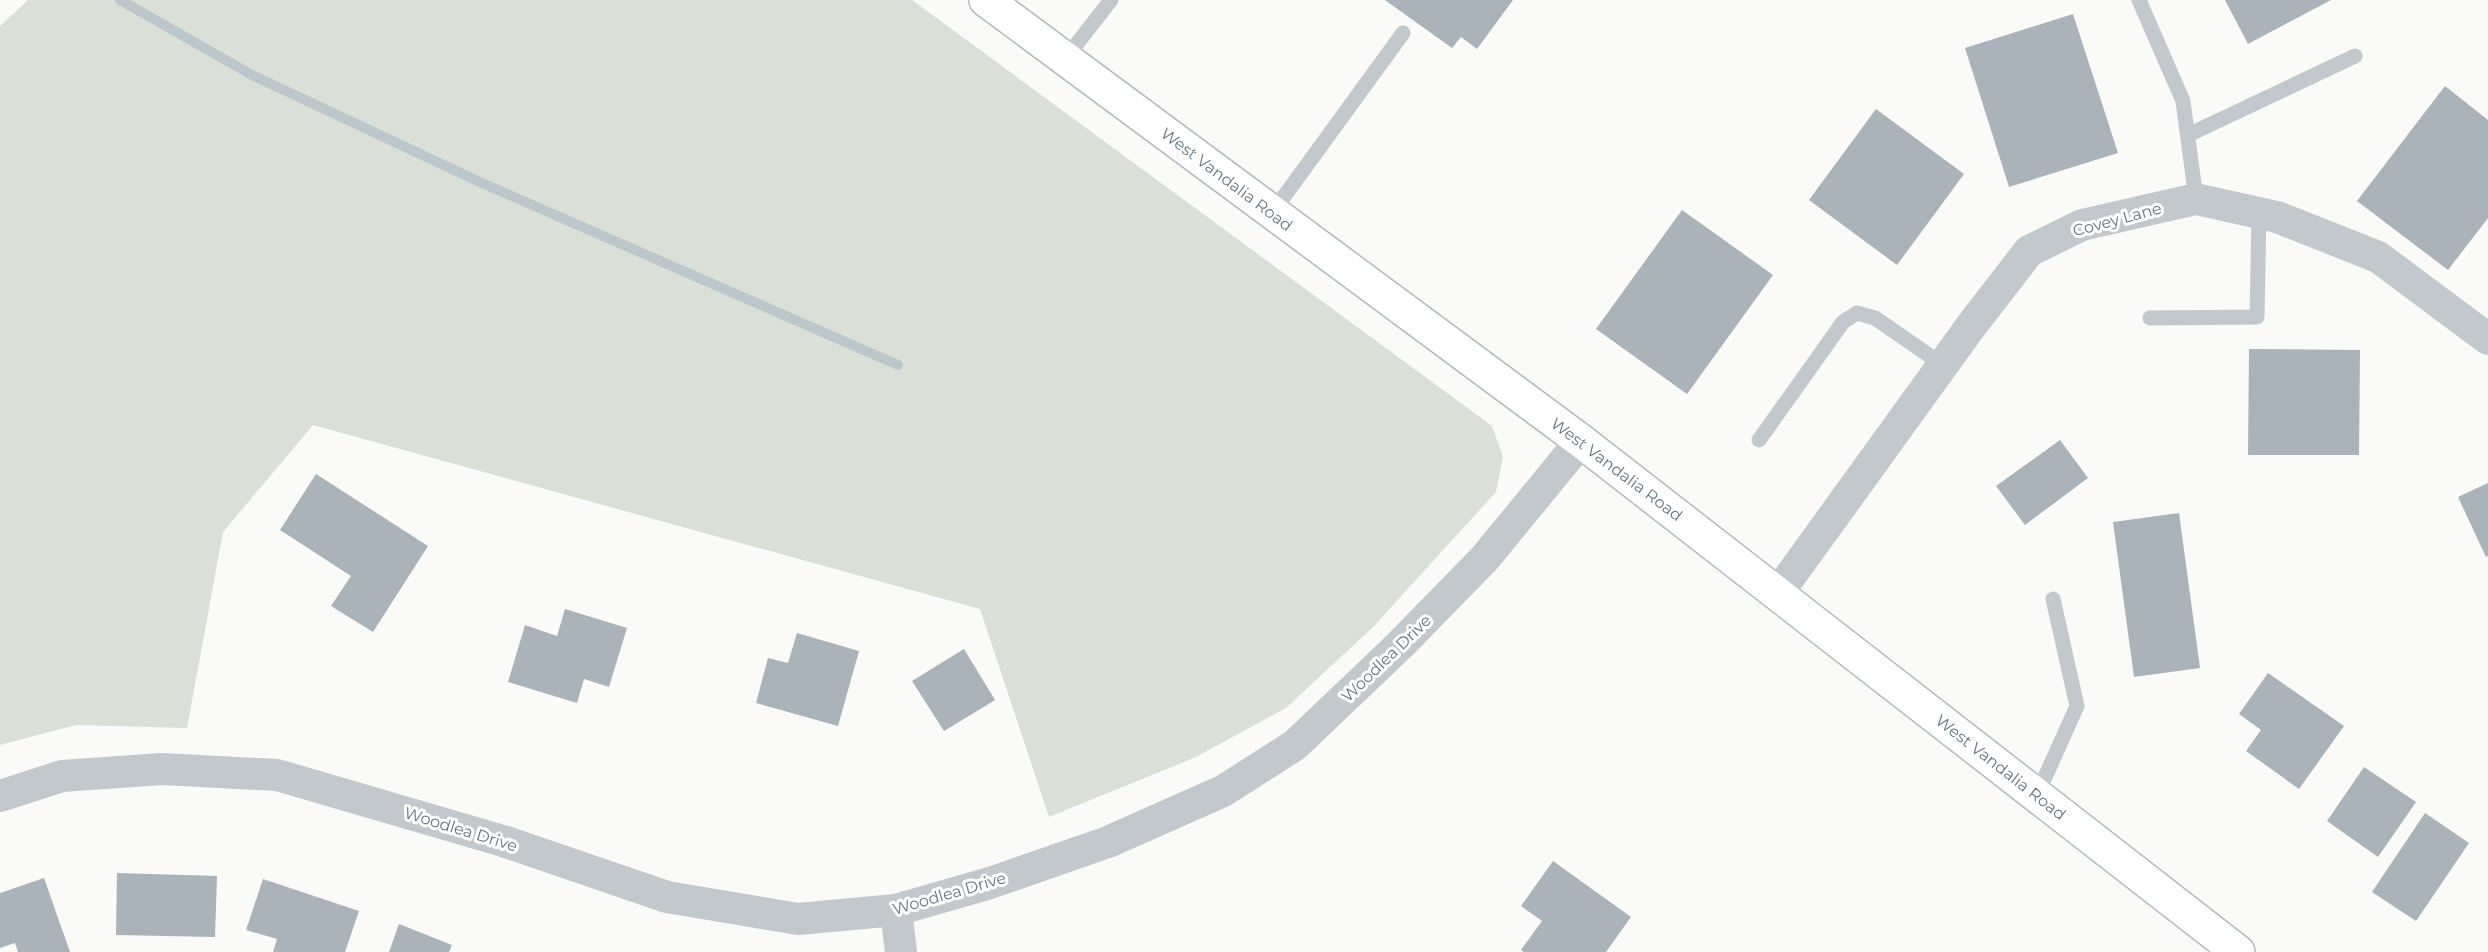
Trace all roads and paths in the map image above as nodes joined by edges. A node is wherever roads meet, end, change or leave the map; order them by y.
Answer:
1 (986, 0) edge
2 (1111, 0) edge
3 (2139, 0) edge
4 (1403, 33) dead end
5 (2355, 56) dead end
6 (1065, 59) junction
7 (2188, 135) junction
8 (2196, 199) junction
9 (2259, 212) junction
10 (1272, 213) junction
11 (2150, 318) dead end
12 (2488, 339) edge
13 (1942, 365) junction
14 (1759, 440) dead end
15 (1581, 441) junction
16 (1778, 593) junction
17 (2053, 599) dead end
18 (2037, 795) junction
19 (0, 796) edge
20 (896, 910) junction
21 (902, 952) edge
22 (2238, 952) edge

1 - 6 main road, West Vandalia Road
2 - 6 lane
3 - 7 lane
4 - 10 lane
5 - 7 lane
6 - 10 main road, West Vandalia Road
7 - 8 lane
8 - 9 street, Covey Lane
8 - 13 street, Covey Lane
9 - 11 lane
9 - 12 street, Covey Lane
10 - 15 main road, West Vandalia Road
13 - 14 lane
13 - 16 street, Covey Lane
15 - 16 main road, West Vandalia Road
15 - 20 street, Woodlea Drive
16 - 18 main road, West Vandalia Road
17 - 18 lane
18 - 22 main road, West Vandalia Road
19 - 20 street, Woodlea Drive
20 - 21 street

